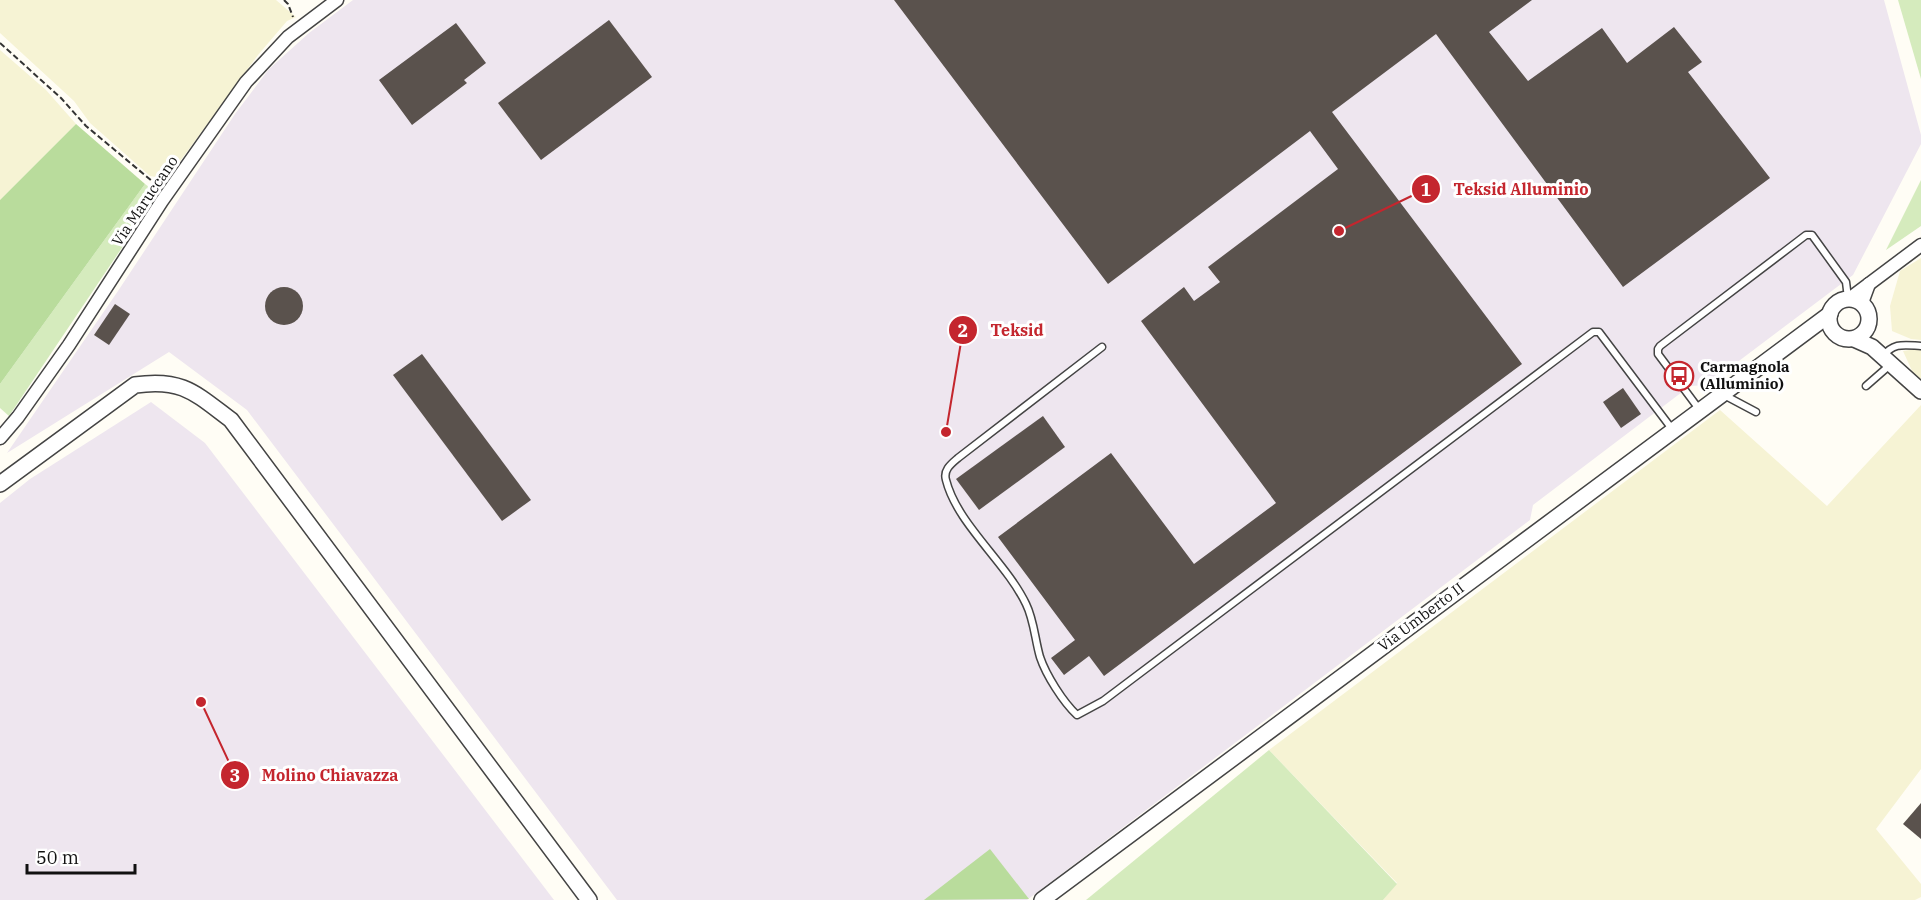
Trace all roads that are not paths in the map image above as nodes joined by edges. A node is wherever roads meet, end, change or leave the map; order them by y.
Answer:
1 (337, 0) edge
2 (1921, 245) edge
3 (1855, 301) junction
4 (1830, 314) junction
5 (1868, 327) junction
6 (1832, 331) junction
7 (1801, 336) junction
8 (1854, 339) junction
9 (1102, 346) dead end
10 (1921, 346) edge
11 (1882, 356) junction
12 (1866, 386) dead end
13 (1921, 391) edge
14 (1721, 393) junction
15 (1699, 410) junction
16 (1756, 412) dead end
17 (1672, 430) junction
18 (0, 438) edge
19 (0, 484) edge
20 (589, 900) edge
21 (1042, 900) edge

1 - 18 street, Via Maruccano
2 - 3 street
3 - 4 street
3 - 5 street
3 - 15 lane
4 - 6 street
4 - 7 street, Via Umberto II
5 - 8 street
5 - 11 street
6 - 7 street, Via Umberto II
6 - 8 street
7 - 14 street, Via Umberto II
8 - 11 street
9 - 17 lane
10 - 11 lane
11 - 12 lane
11 - 13 street
14 - 15 street, Via Umberto II
14 - 16 lane
15 - 17 street, Via Umberto II
17 - 21 street, Via Umberto II
19 - 20 street

